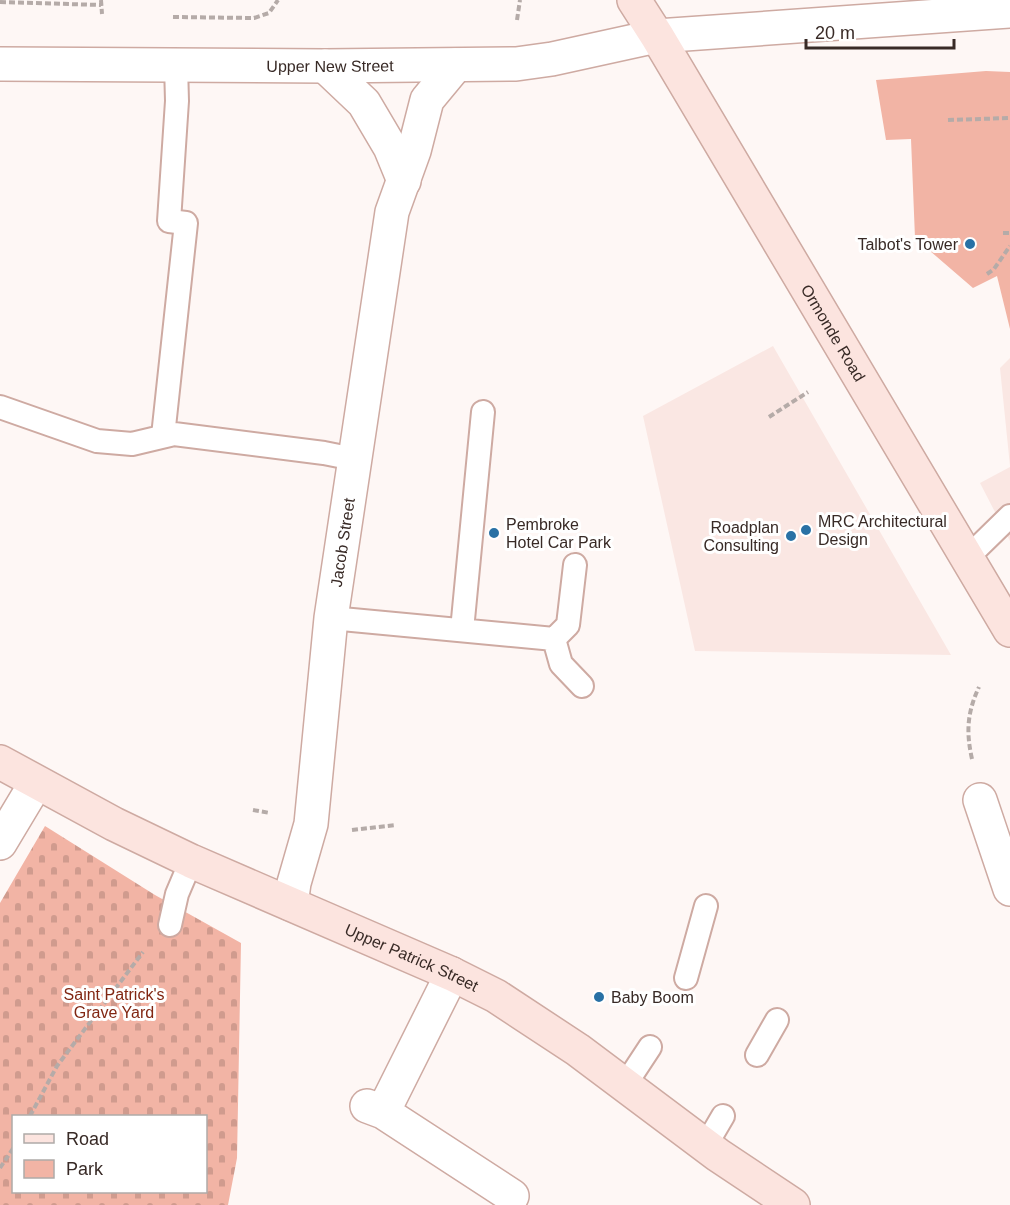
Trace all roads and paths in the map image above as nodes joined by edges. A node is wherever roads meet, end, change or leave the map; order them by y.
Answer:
1 (278, 0) edge
2 (520, 0) edge
3 (633, 0) edge
4 (0, 2) edge
5 (101, 2) edge
6 (1010, 11) edge
7 (102, 14) dead end
8 (173, 17) dead end
9 (518, 19) dead end
10 (657, 36) junction
11 (0, 64) edge
12 (176, 65) junction
13 (456, 65) junction
14 (325, 66) junction
15 (1010, 118) edge
16 (948, 120) dead end
17 (404, 181) junction
18 (1003, 233) dead end
19 (1010, 233) edge
20 (1010, 246) edge
21 (987, 274) dead end
22 (808, 392) dead end
23 (0, 407) edge
24 (483, 412) dead end
25 (769, 417) dead end
26 (163, 436) junction
27 (354, 459) junction
28 (1010, 516) edge
29 (968, 557) junction
30 (575, 564) dead end
31 (331, 618) junction
32 (462, 630) junction
33 (1010, 630) edge
34 (554, 639) junction
35 (582, 686) dead end
36 (979, 687) dead end
37 (0, 762) edge
38 (36, 783) junction
39 (980, 800) joint
40 (396, 825) dead end
41 (346, 831) dead end
42 (0, 843) edge
43 (192, 861) junction
44 (1010, 889) edge
45 (291, 904) junction
46 (706, 906) dead end
47 (170, 925) joint
48 (452, 974) junction
49 (686, 978) dead end
50 (777, 1020) dead end
51 (650, 1047) dead end
52 (757, 1054) dead end
53 (625, 1085) junction
54 (31, 1115) edge
55 (723, 1116) dead end
56 (705, 1145) junction
57 (12, 1150) edge
58 (0, 1168) edge
59 (512, 1196) dead end
60 (793, 1205) edge

1 - 8 path
2 - 9 path
3 - 10 main road, Ormonde Road
4 - 5 path
5 - 7 path
6 - 10 street, Upper New Street
10 - 13 street, Upper New Street
10 - 29 main road, Ormonde Road
11 - 12 street, Upper New Street
12 - 14 street, Upper New Street
12 - 26 lane
13 - 14 street, Upper New Street
13 - 17 street, Jacob Street
14 - 17 street
15 - 16 path
17 - 27 street, Jacob Street
18 - 19 path
20 - 21 path
22 - 25 path
23 - 26 lane
24 - 32 lane
26 - 27 lane
27 - 31 street, Jacob Street
28 - 29 lane
29 - 33 main road, Ormonde Road
30 - 34 lane
31 - 32 lane
31 - 45 street, Jacob Street
32 - 34 lane
34 - 35 lane
36 - 39 path
37 - 38 main road, Upper Patrick Street
38 - 42 street
38 - 43 main road, Upper Patrick Street
39 - 44 street
40 - 41 path
43 - 45 main road, Upper Patrick Street
43 - 47 lane
45 - 48 main road, Upper Patrick Street
46 - 49 lane
47 - 54 path
48 - 53 main road, Upper Patrick Street
48 - 59 street
50 - 52 lane
51 - 53 lane
53 - 56 main road, Upper Patrick Street
55 - 56 lane
56 - 60 main road, Upper Patrick Street
57 - 58 path

